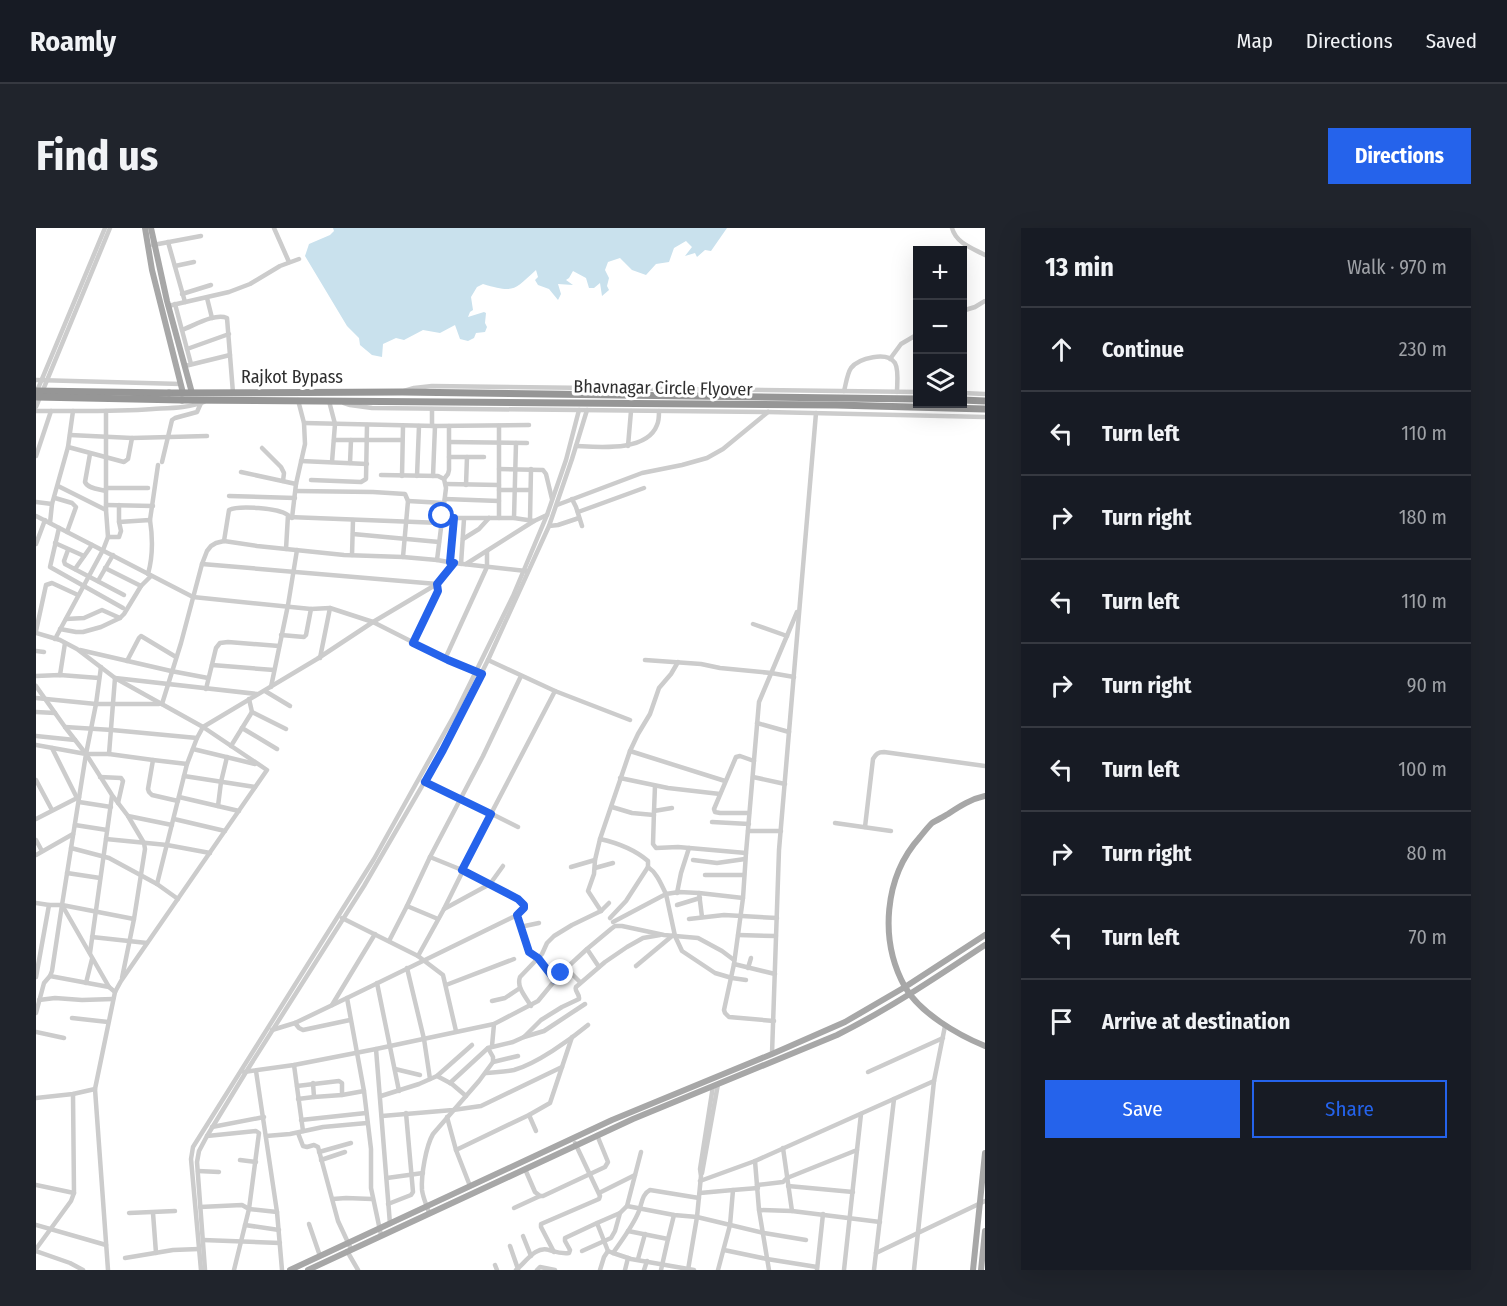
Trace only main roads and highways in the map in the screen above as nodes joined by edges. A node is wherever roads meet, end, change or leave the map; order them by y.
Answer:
1 (145, 228) edge
2 (151, 228) edge
3 (402, 392) joint
4 (192, 393) junction
5 (36, 394) edge
6 (182, 396) junction
7 (913, 399) edge
8 (967, 400) edge
9 (340, 401) joint
10 (985, 401) edge
11 (985, 409) edge
12 (985, 796) edge
13 (985, 935) edge
14 (985, 945) edge
15 (905, 987) junction
16 (910, 994) junction
17 (985, 1046) edge
18 (620, 1121) junction
19 (575, 1142) junction
20 (985, 1153) edge
21 (982, 1203) edge
22 (428, 1210) junction
23 (985, 1231) edge
24 (380, 1232) junction
25 (349, 1248) junction
26 (290, 1270) edge
27 (308, 1270) edge
28 (973, 1270) edge
29 (981, 1270) edge

1 - 6 main road
2 - 4 main road
3 - 4 highway, Rajkot Bypass
3 - 7 highway, Bhavnagar Circle Flyover
4 - 6 highway, Rajkot Bypass
5 - 6 highway, bridge
5 - 6 highway, bridge
6 - 9 highway, Rajkot Bypass
8 - 10 highway
9 - 11 highway, Bhavnagar Circle Flyover
12 - 15 main road
13 - 15 main road
14 - 16 main road
15 - 16 main road
15 - 18 main road
16 - 17 main road
16 - 18 main road
18 - 19 main road
18 - 19 main road
19 - 22 main road
19 - 22 main road
20 - 21 main road
21 - 28 main road
22 - 24 main road
22 - 24 main road
23 - 29 main road
24 - 25 main road
25 - 26 main road
25 - 27 main road

